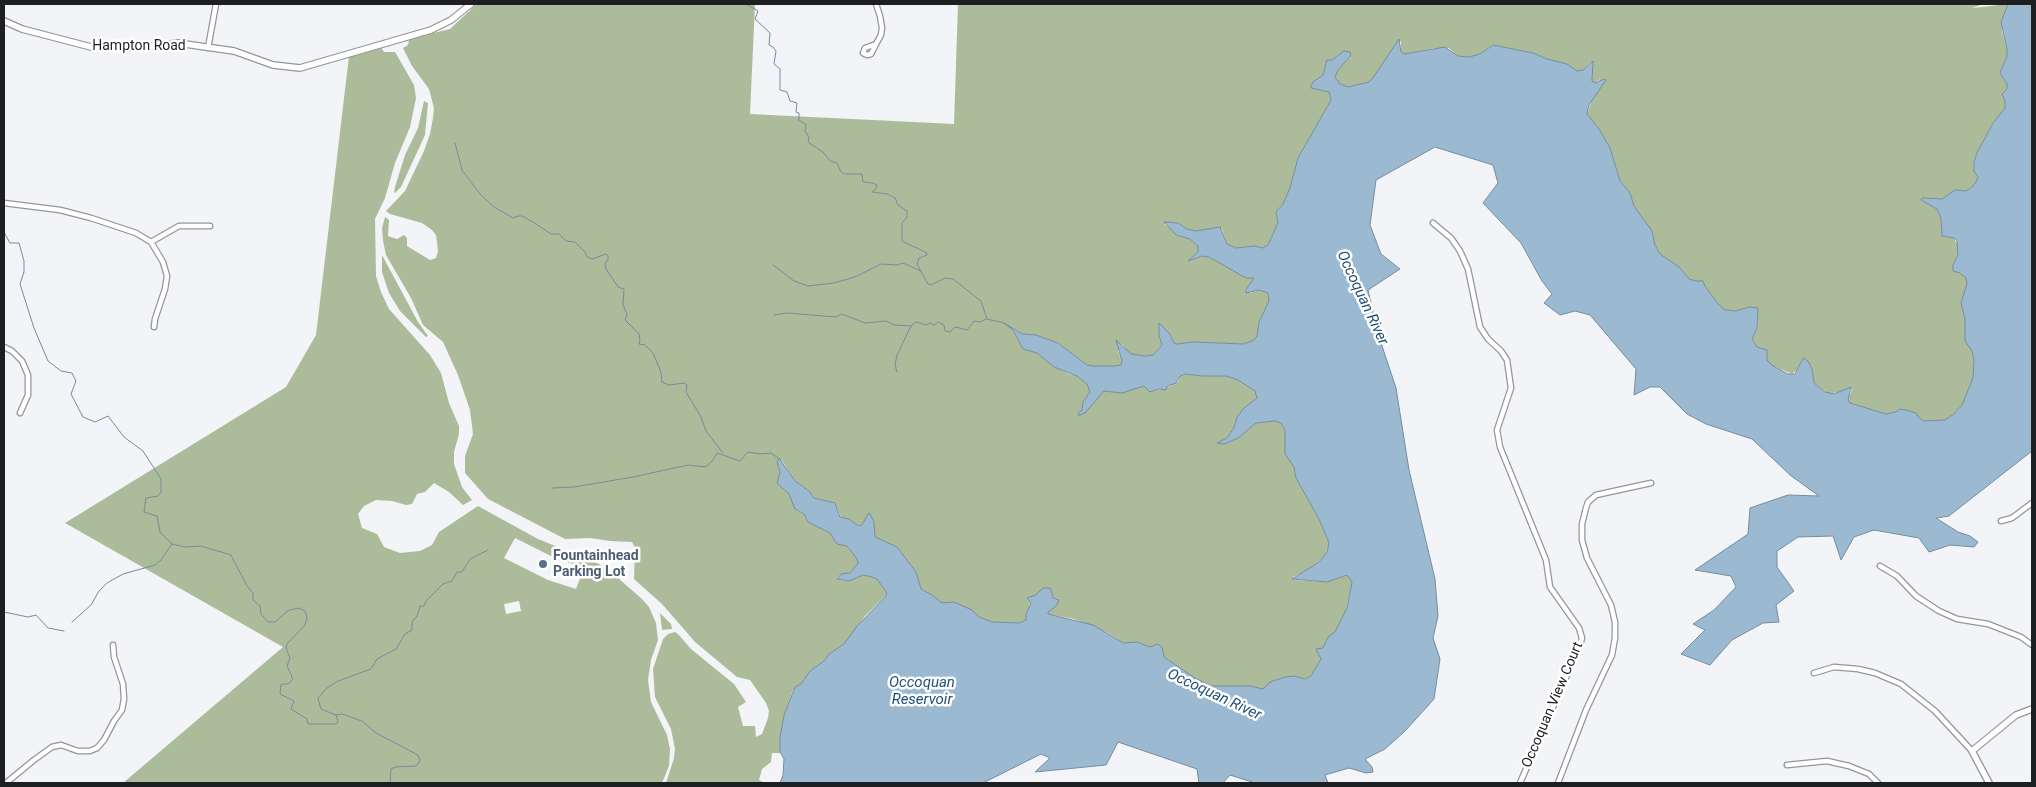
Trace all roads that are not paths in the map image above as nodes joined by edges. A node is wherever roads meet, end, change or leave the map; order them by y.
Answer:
1 (216, 4) edge
2 (471, 4) edge
3 (876, 4) edge
4 (4, 21) edge
5 (876, 44) dead end
6 (208, 48) junction
7 (4, 203) edge
8 (1433, 223) dead end
9 (210, 226) dead end
10 (151, 242) junction
11 (154, 327) dead end
12 (4, 347) edge
13 (20, 413) dead end
14 (1651, 483) dead end
15 (2032, 503) edge
16 (2001, 522) dead end
17 (1880, 566) dead end
18 (2032, 645) edge
19 (113, 646) dead end
20 (1814, 673) dead end
21 (2032, 709) edge
22 (1972, 751) junction
23 (1787, 765) dead end
24 (6, 783) edge
25 (1520, 783) edge
26 (1558, 783) edge
27 (1878, 783) edge
28 (1989, 783) edge

1 - 6 street
2 - 6 street, Hampton Road
3 - 5 street
4 - 6 street, Hampton Road
7 - 10 street
8 - 25 street, Occoquan View Court
9 - 10 street
10 - 11 street
12 - 13 street
14 - 26 street
15 - 16 street
17 - 18 street
19 - 24 street
20 - 22 street
21 - 22 street
22 - 28 street
23 - 27 street

